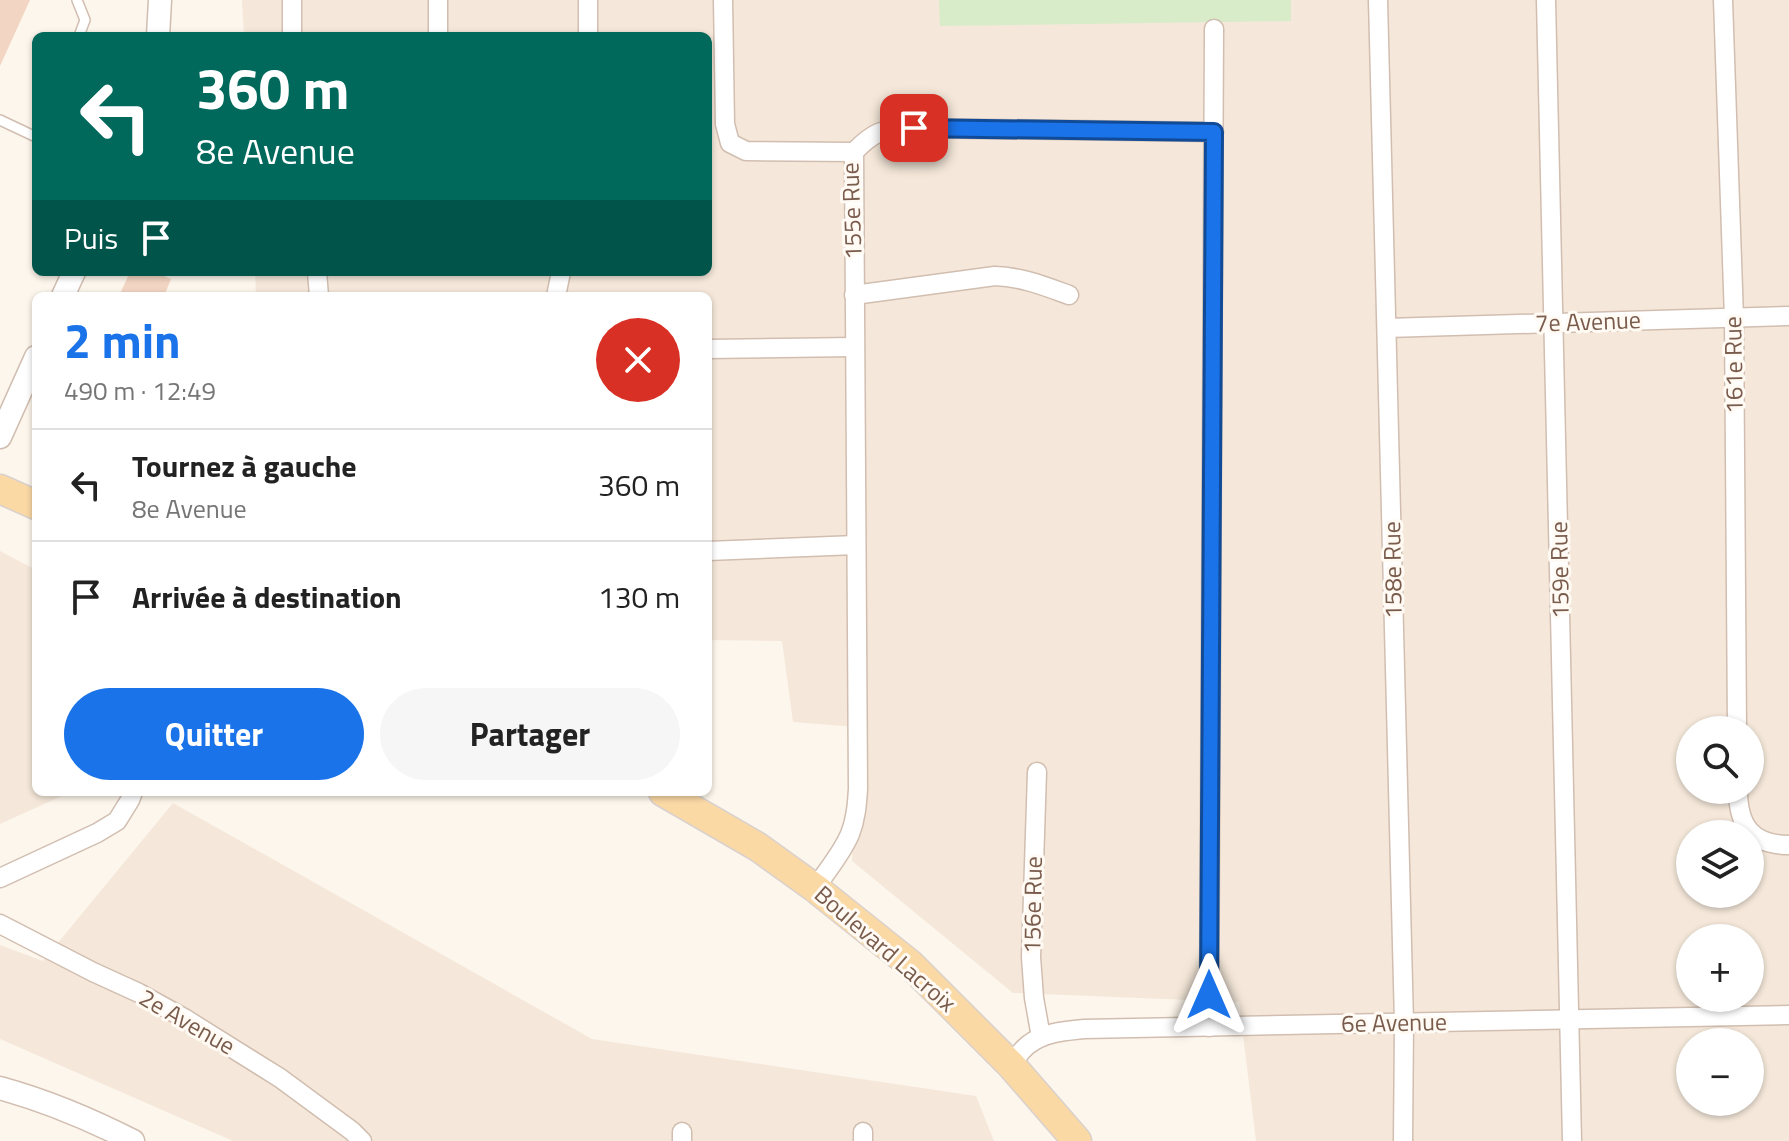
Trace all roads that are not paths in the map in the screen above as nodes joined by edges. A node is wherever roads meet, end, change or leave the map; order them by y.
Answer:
1 (77, 0) edge
2 (160, 0) edge
3 (292, 0) edge
4 (438, 0) edge
5 (588, 0) edge
6 (723, 0) edge
7 (1378, 0) edge
8 (1546, 0) edge
9 (1723, 0) edge
10 (1214, 29) dead end
11 (80, 32) edge
12 (158, 32) edge
13 (292, 32) edge
14 (438, 32) edge
15 (588, 32) edge
16 (0, 120) edge
17 (1214, 132) junction
18 (32, 135) edge
19 (854, 152) junction
20 (854, 295) junction
21 (1069, 295) dead end
22 (1789, 316) edge
23 (1734, 318) junction
24 (1554, 323) junction
25 (1387, 328) junction
26 (854, 347) junction
27 (712, 349) edge
28 (32, 366) edge
29 (0, 437) edge
30 (0, 489) edge
31 (32, 503) edge
32 (856, 545) junction
33 (712, 551) edge
34 (1737, 716) edge
35 (1037, 772) dead end
36 (132, 796) edge
37 (670, 796) edge
38 (1739, 804) edge
39 (1789, 845) edge
40 (0, 878) edge
41 (815, 888) junction
42 (0, 924) edge
43 (1789, 1015) edge
44 (1570, 1019) junction
45 (1404, 1023) junction
46 (1209, 1027) junction
47 (1041, 1037) junction
48 (1011, 1065) junction
49 (0, 1088) edge
50 (133, 1141) edge
51 (362, 1141) edge
52 (1077, 1141) edge
53 (1403, 1141) edge
54 (1572, 1141) edge

1 - 11 lane
2 - 12 street
3 - 13 street
4 - 14 street
5 - 15 street
6 - 19 street, 155e Rue
7 - 25 street, 158e Rue
8 - 24 street, 159e Rue
9 - 23 street, 161e Rue
10 - 17 street
16 - 18 lane
17 - 19 street
17 - 46 street
19 - 20 street, 155e Rue
20 - 21 street, 155e Rue
20 - 26 street, 155e Rue
22 - 23 street, 7e Avenue
23 - 24 street, 7e Avenue
23 - 34 street, 161e Rue
24 - 25 street, 7e Avenue
24 - 44 street, 159e Rue
25 - 45 street, 158e Rue
26 - 27 street
26 - 32 street, 155e Rue
28 - 29 street
30 - 31 main road
32 - 33 street
32 - 41 street, 155e Rue
35 - 47 street, 156e Rue
36 - 40 street
37 - 41 main road, Boulevard Lacroix
38 - 39 street
41 - 48 main road, Boulevard Lacroix
42 - 51 street, 2e Avenue
43 - 44 street, 6e Avenue
44 - 45 street, 6e Avenue
44 - 54 street, 159e Rue
45 - 46 street, 6e Avenue
45 - 53 street, 158e Rue
46 - 47 street, 6e Avenue
47 - 48 street
48 - 52 main road, Boulevard Lacroix
49 - 50 street

